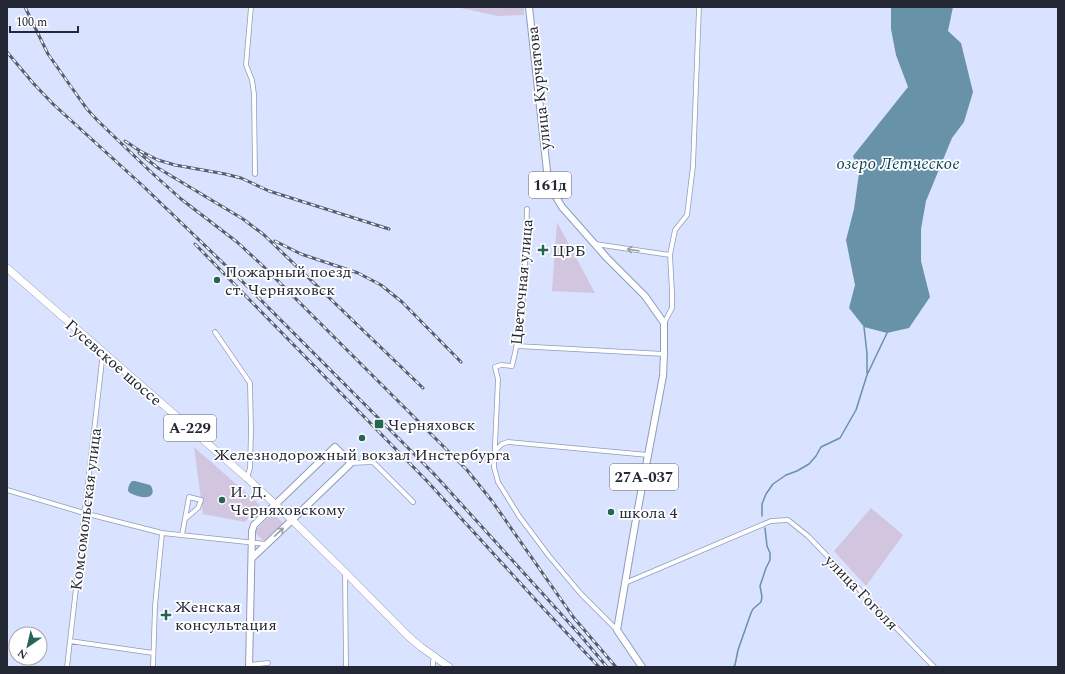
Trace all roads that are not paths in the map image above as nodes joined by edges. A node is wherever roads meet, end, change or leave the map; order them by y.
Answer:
1 (251, 7) edge
2 (529, 7) edge
3 (699, 7) edge
4 (256, 174) dead end
5 (527, 209) dead end
6 (595, 244) junction
7 (670, 255) junction
8 (7, 268) edge
9 (664, 323) junction
10 (215, 332) dead end
11 (517, 346) junction
12 (103, 352) junction
13 (664, 354) junction
14 (496, 450) junction
15 (648, 455) junction
16 (351, 463) junction
17 (247, 478) junction
18 (7, 490) edge
19 (413, 502) dead end
20 (276, 504) junction
21 (84, 513) junction
22 (185, 519) junction
23 (292, 520) junction
24 (162, 533) junction
25 (182, 535) junction
26 (252, 542) junction
27 (266, 544) junction
28 (252, 558) junction
29 (345, 572) junction
30 (625, 583) junction
31 (618, 630) junction
32 (70, 641) junction
33 (153, 653) junction
34 (435, 657) junction
35 (268, 663) dead end
36 (249, 666) edge
37 (67, 667) edge
38 (153, 667) edge
39 (346, 667) edge
40 (433, 667) edge
41 (449, 667) edge
42 (642, 667) edge
43 (934, 667) edge

1 - 4 street
2 - 6 main road, улица Курчатова / 161д
3 - 7 street
5 - 11 street, Цветочная улица
7 -> 6 street
6 - 9 main road, улица Курчатова / 161д
7 - 9 street
8 - 12 highway, Гусевское шоссе / А-229
9 - 13 main road, 27А-037
10 - 17 street
11 - 13 street
11 - 14 street, Цветочная улица
12 - 17 highway, Гусевское шоссе / А-229
12 - 21 street, Комсомольская улица
13 - 15 main road, 27А-037
14 - 15 street
14 - 31 street, Цветочная улица
15 - 30 main road, 27А-037
16 - 19 street
16 - 20 main road
16 - 23 main road
17 - 20 highway, Гусевское шоссе / А-229
18 - 21 street
20 - 23 highway, Гусевское шоссе / А-229
20 - 26 main road
21 - 24 street
21 - 32 street, Комсомольская улица
22 - 22 street
22 - 25 street
27 -> 23 main road
23 - 29 highway, Гусевское шоссе
24 - 25 street
24 - 33 street
25 - 26 street
26 - 27 street
26 - 28 main road
27 - 28 main road
28 - 36 main road
29 - 34 highway, Гусевское шоссе
29 - 39 street
30 - 31 main road, 27А-037
30 - 43 street, улица Гоголя
31 - 42 main road
32 - 33 street
32 - 37 street, Комсомольская улица
33 - 38 street
34 - 40 street
34 - 41 highway, Гусевское шоссе
35 - 36 street

